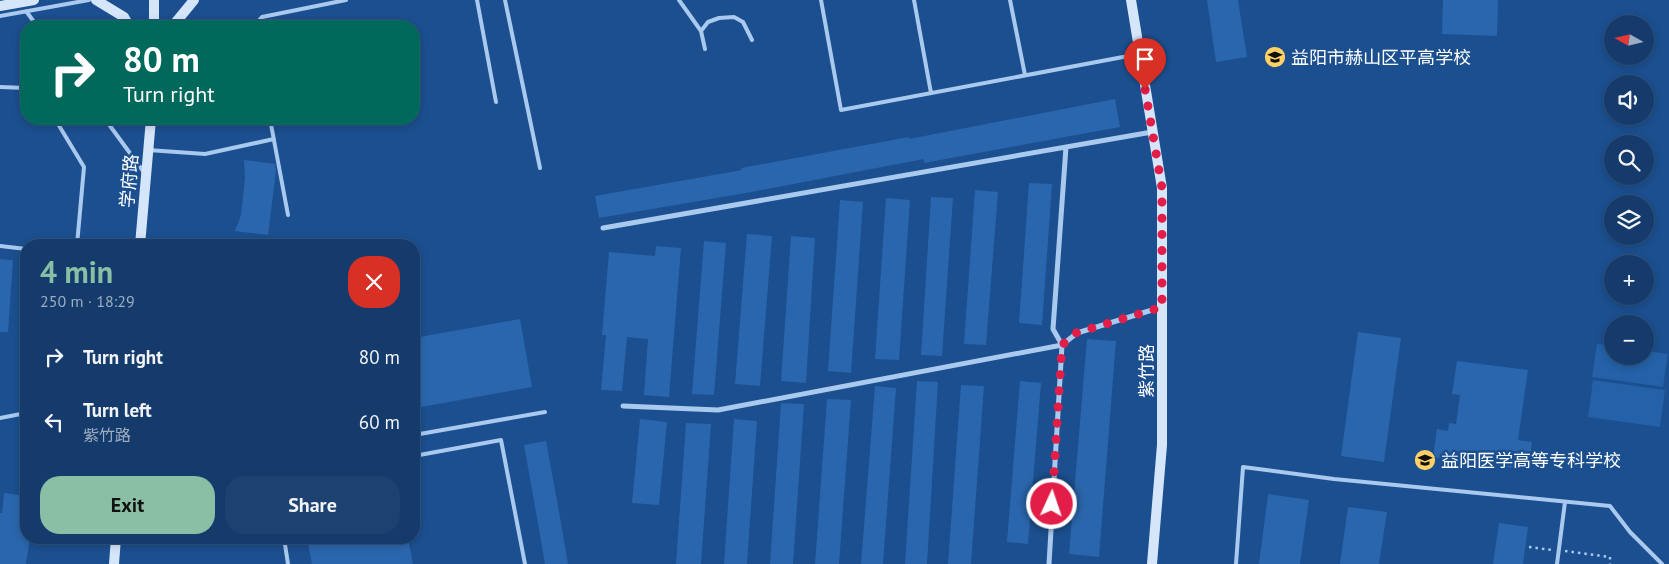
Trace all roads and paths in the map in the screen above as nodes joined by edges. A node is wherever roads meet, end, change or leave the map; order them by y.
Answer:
1 (34, 0) edge
2 (89, 0) edge
3 (96, 0) edge
4 (154, 0) edge
5 (194, 0) edge
6 (346, 0) edge
7 (477, 0) edge
8 (504, 0) edge
9 (679, 0) edge
10 (821, 0) edge
11 (914, 0) edge
12 (1010, 0) edge
13 (1131, 0) edge
14 (0, 6) edge
15 (26, 12) junction
16 (0, 16) edge
17 (32, 20) edge
18 (126, 20) edge
19 (154, 20) edge
20 (178, 20) edge
21 (259, 20) edge
22 (701, 31) junction
23 (752, 40) dead end
24 (705, 49) dead end
25 (1139, 54) junction
26 (1025, 75) junction
27 (0, 87) edge
28 (20, 88) edge
29 (931, 93) junction
30 (496, 102) dead end
31 (59, 125) edge
32 (109, 125) edge
33 (150, 125) edge
34 (271, 125) edge
35 (1152, 132) junction
36 (274, 139) junction
37 (1066, 147) junction
38 (148, 150) junction
39 (540, 168) dead end
40 (146, 175) junction
41 (288, 215) dead end
42 (603, 228) dead end
43 (78, 239) edge
44 (141, 239) edge
45 (0, 246) edge
46 (20, 248) edge
47 (1162, 307) junction
48 (1062, 345) junction
49 (623, 406) dead end
50 (545, 412) dead end
51 (20, 414) edge
52 (0, 418) edge
53 (420, 434) edge
54 (420, 455) edge
55 (1565, 502) junction
56 (116, 544) edge
57 (285, 544) edge
58 (1529, 547) dead end
59 (1559, 550) junction
60 (114, 564) edge
61 (288, 564) edge
62 (525, 564) edge
63 (1049, 564) edge
64 (1152, 564) edge
65 (1236, 564) edge
66 (1557, 564) edge
67 (1610, 564) edge
68 (1662, 564) edge

1 - 14 street
2 - 15 lane
3 - 18 street
4 - 19 street
5 - 20 street
6 - 21 lane
7 - 30 lane
8 - 39 lane
9 - 22 lane
10 - 29 lane
11 - 29 lane
12 - 26 lane
13 - 25 street, 紫竹路
15 - 16 lane
15 - 17 lane
22 - 23 lane
22 - 24 lane
25 - 26 lane
25 - 35 street, 紫竹路
26 - 29 lane
27 - 28 lane
31 - 43 lane
32 - 40 lane
33 - 38 street, 学府路
34 - 36 lane
35 - 37 street
35 - 47 street, 紫竹路
36 - 38 lane
36 - 41 lane
37 - 42 street
37 - 48 street
38 - 40 street, 学府路
40 - 44 street, 学府路
45 - 46 lane
47 - 48 street
47 - 64 street, 紫竹路
48 - 49 street
48 - 63 street
50 - 53 lane
51 - 52 lane
54 - 62 lane
55 - 59 lane
55 - 65 lane
55 - 68 lane
56 - 60 street
57 - 61 lane
58 - 59 path
59 - 66 lane
59 - 67 path

